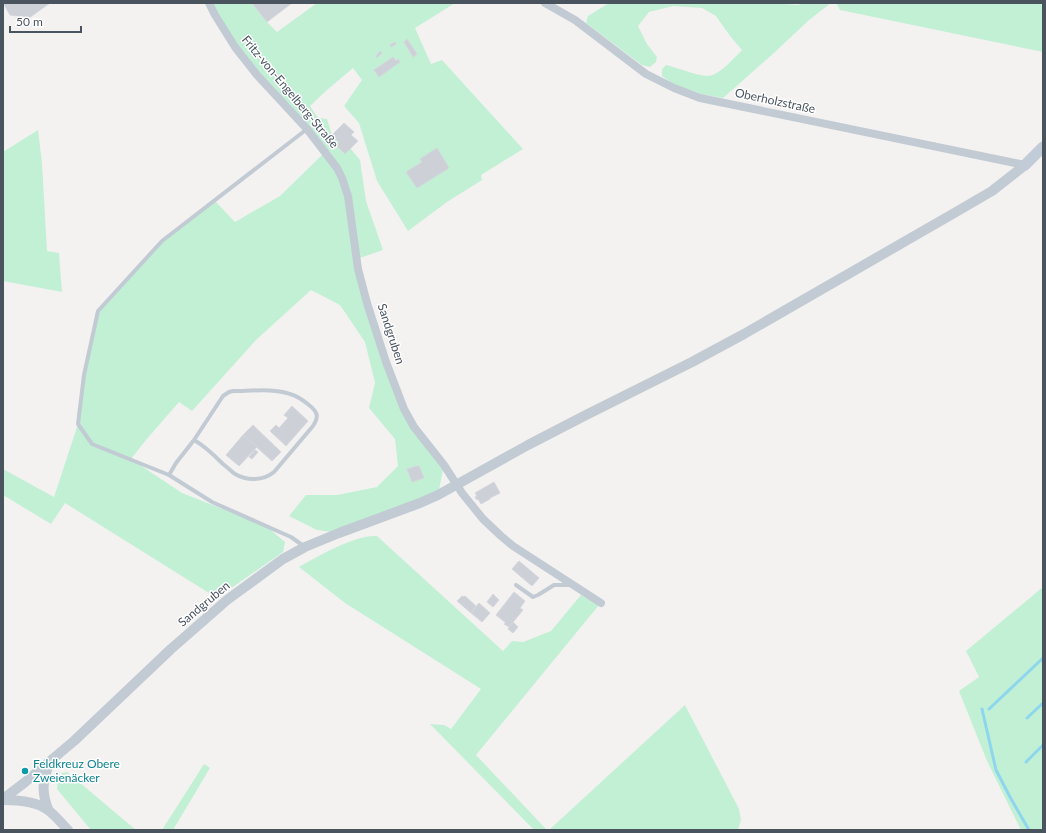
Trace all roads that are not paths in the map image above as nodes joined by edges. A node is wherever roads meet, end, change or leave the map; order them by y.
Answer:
1 (209, 3) edge
2 (545, 3) edge
3 (307, 129) junction
4 (1043, 147) edge
5 (1025, 165) junction
6 (358, 269) joint
7 (194, 440) junction
8 (169, 475) junction
9 (457, 485) junction
10 (305, 547) junction
11 (516, 585) dead end
12 (573, 585) junction
13 (601, 603) dead end
14 (49, 763) junction
15 (3, 799) edge
16 (48, 809) junction
17 (68, 830) edge

1 - 3 street, Fritz-von-Engelberg-Straße
2 - 5 street, Oberholzstraße
3 - 6 street, Fritz-von-Engelberg-Straße
3 - 8 lane
4 - 5 main road
5 - 9 street, Sandgruben
6 - 9 street, Sandgruben
7 - 7 lane
7 - 8 lane
8 - 10 lane
9 - 10 street, Sandgruben
9 - 12 street, Sandgruben
10 - 14 street, Sandgruben
11 - 12 lane
12 - 13 street, Sandgruben
14 - 15 street, Sandgruben
14 - 16 street
15 - 16 street
16 - 17 street

